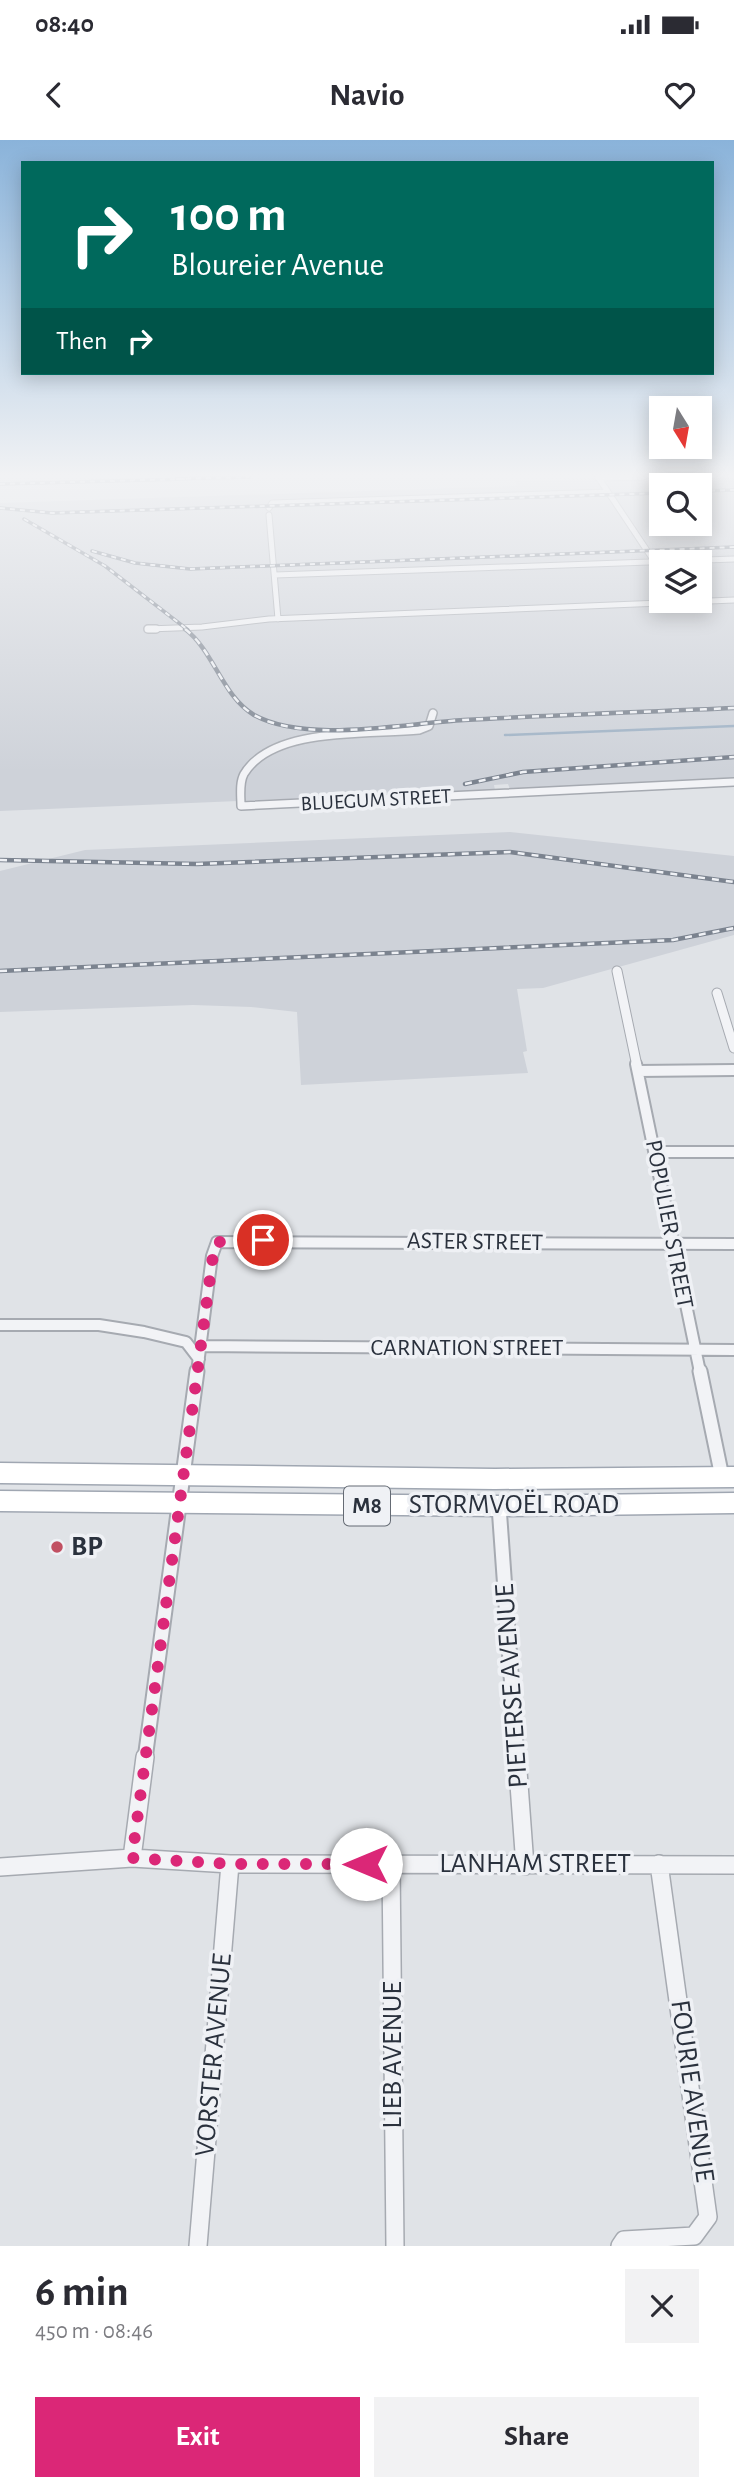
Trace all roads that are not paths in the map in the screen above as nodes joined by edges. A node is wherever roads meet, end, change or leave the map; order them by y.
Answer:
1 (275, 575) edge
2 (712, 600) edge
3 (734, 600) edge
4 (649, 602) edge
5 (278, 619) junction
6 (148, 629) dead end
7 (433, 713) dead end
8 (734, 782) edge
9 (617, 971) dead end
10 (717, 993) dead end
11 (734, 1048) edge
12 (734, 1070) edge
13 (638, 1071) junction
14 (656, 1152) junction
15 (734, 1152) edge
16 (734, 1244) edge
17 (676, 1245) junction
18 (0, 1325) edge
19 (693, 1349) junction
20 (734, 1350) edge
21 (200, 1352) junction
22 (0, 1473) edge
23 (184, 1475) junction
24 (728, 1477) edge
25 (0, 1501) edge
26 (734, 1503) edge
27 (180, 1505) junction
28 (499, 1506) junction
29 (132, 1858) junction
30 (230, 1864) junction
31 (391, 1864) junction
32 (659, 1864) junction
33 (734, 1865) edge
34 (525, 1866) junction
35 (0, 1867) edge
36 (198, 2246) edge
37 (394, 2246) edge
38 (620, 2246) edge

1 - 5 street
2 - 3 street
4 - 5 street
5 - 6 street
7 - 8 street, BLUEGUM STREET
9 - 13 street, POPULIER STREET
10 - 11 street
12 - 13 street
13 - 14 street, POPULIER STREET
14 - 15 street
14 - 17 street, POPULIER STREET
16 - 17 street, ASTER STREET
17 - 19 street, POPULIER STREET
17 - 21 street, ASTER STREET
18 - 21 street
19 - 20 street, CARNATION STREET
19 - 21 street, CARNATION STREET
19 - 24 street, POPULIER STREET
21 - 23 street
22 - 23 main road, STORMVOËL ROAD / M8
23 - 24 main road, STORMVOËL ROAD / M8
23 - 27 street
25 - 27 main road, STORMVOËL ROAD / M8
26 - 28 main road, STORMVOËL ROAD / M8
27 - 28 main road, STORMVOËL ROAD / M8
27 - 29 street
28 - 34 street, PIETERSE AVENUE
29 - 30 street, LANHAM STREET
29 - 35 street, LANHAM STREET
30 - 31 street, LANHAM STREET
30 - 36 street, VORSTER AVENUE
31 - 34 street, LANHAM STREET
31 - 37 street, LIEB AVENUE
32 - 33 street, LANHAM STREET
32 - 34 street, LANHAM STREET
32 - 38 street, FOURIE AVENUE

